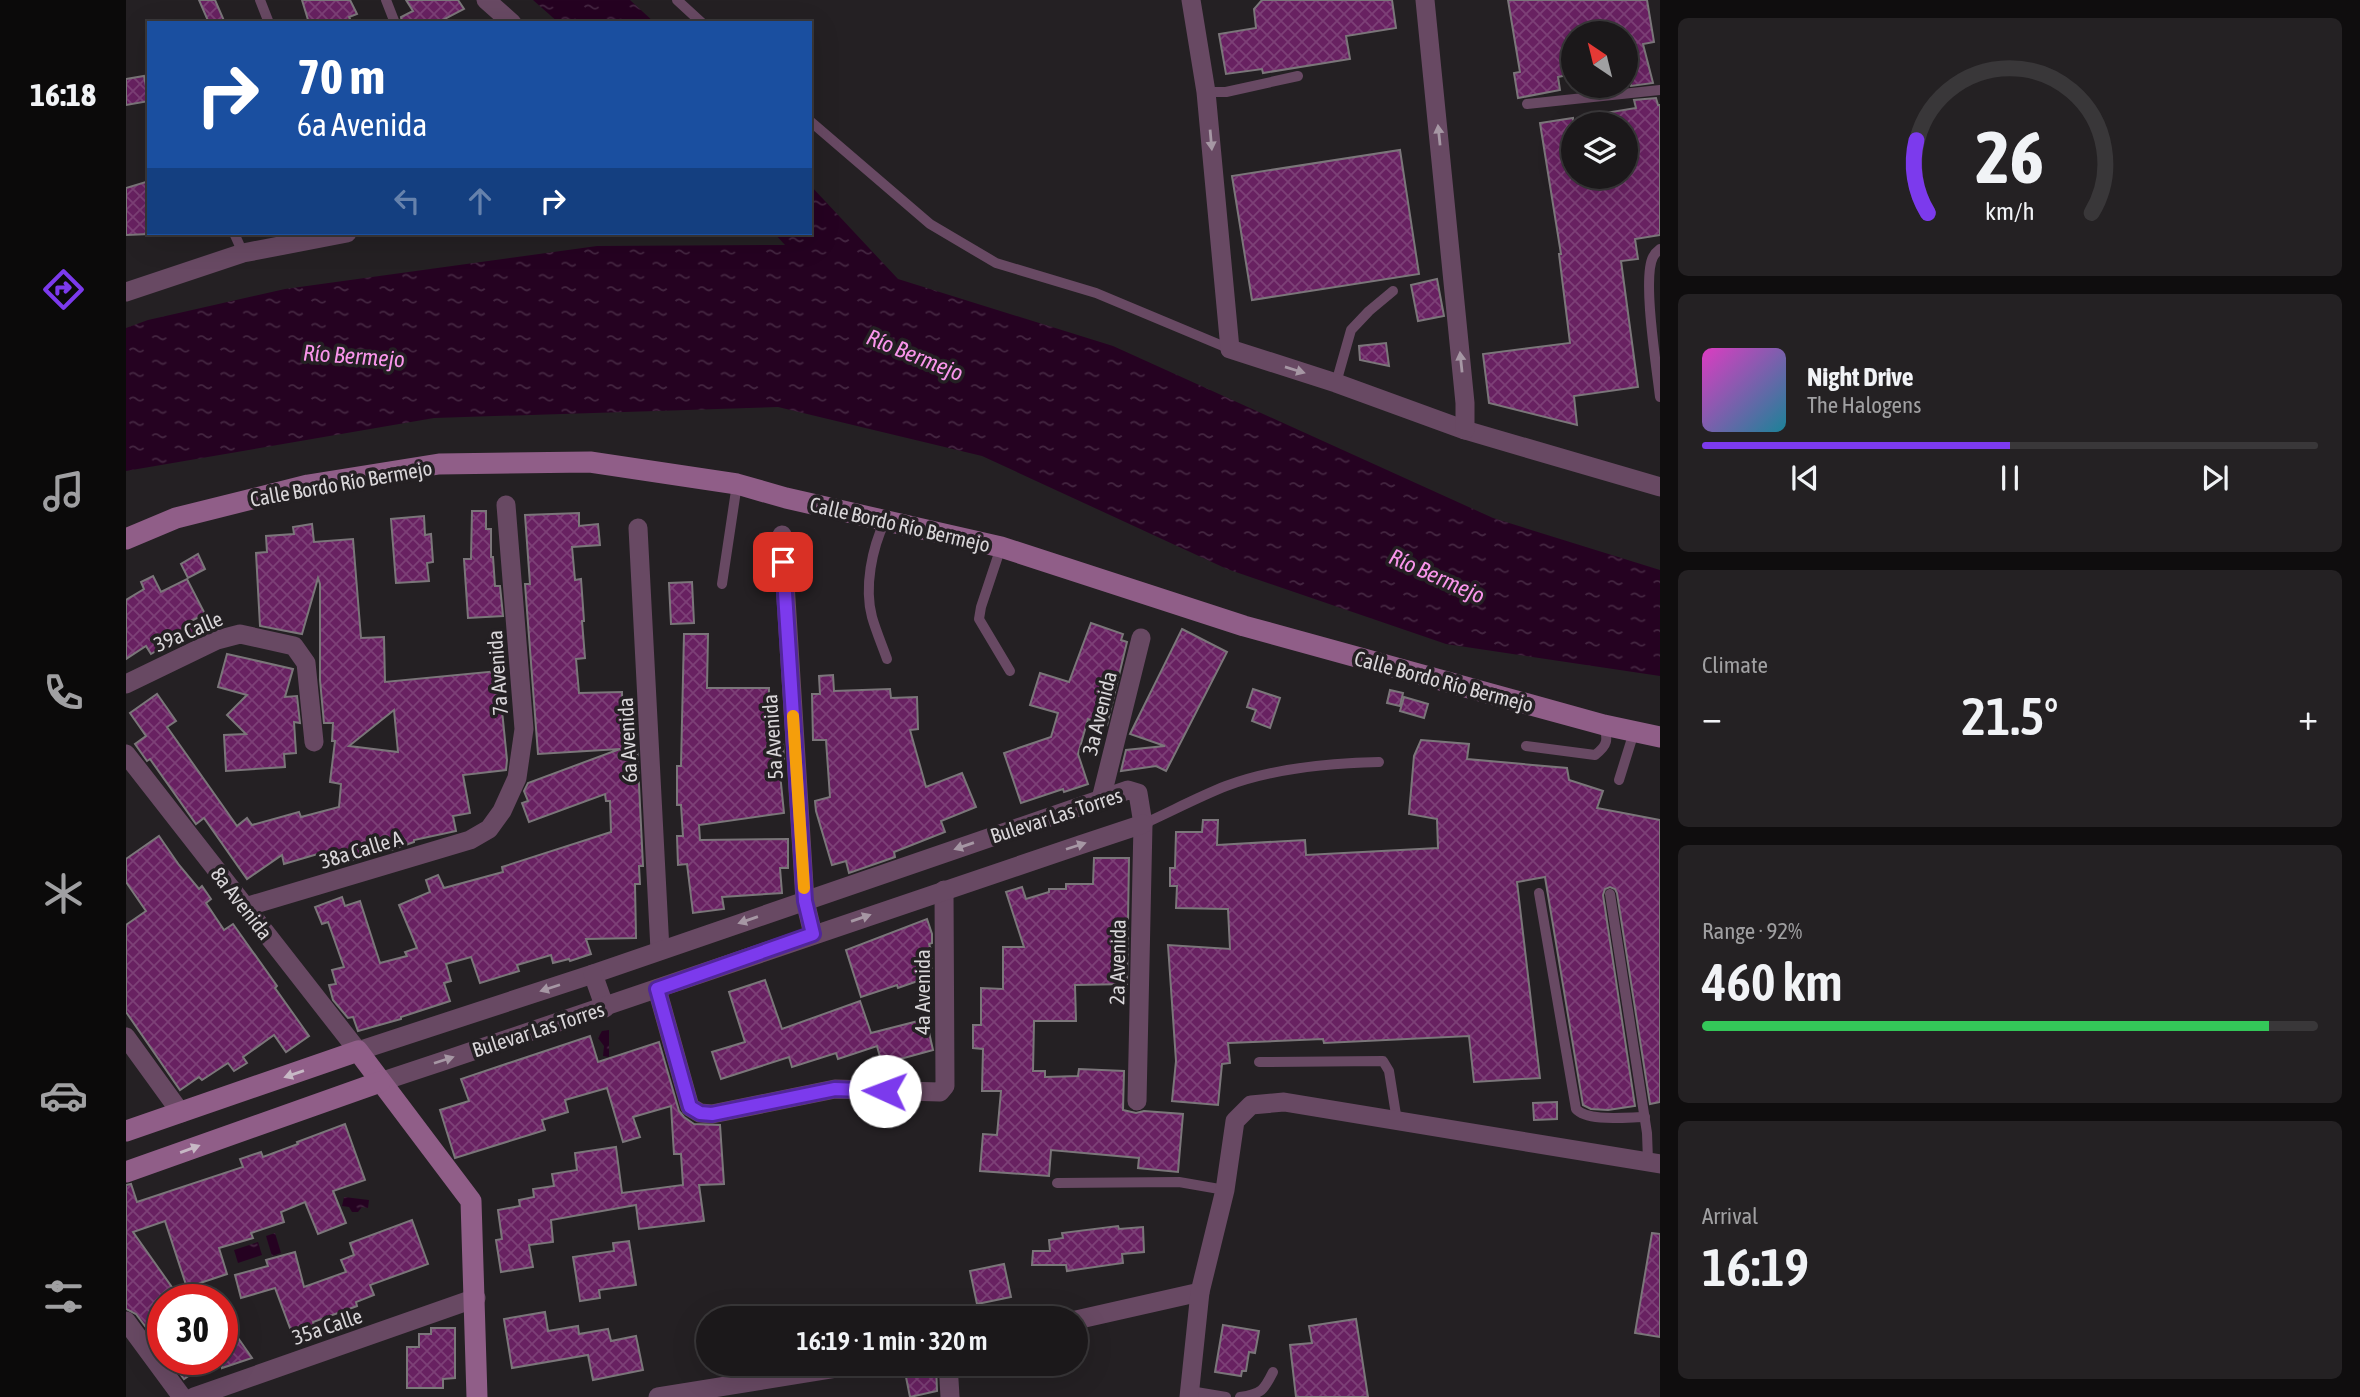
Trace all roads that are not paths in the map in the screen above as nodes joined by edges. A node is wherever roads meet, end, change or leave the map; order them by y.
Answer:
1 (260, 0) edge
2 (386, 0) edge
3 (486, 0) edge
4 (677, 0) edge
5 (1191, 0) edge
6 (1424, 0) edge
7 (268, 21) edge
8 (394, 21) edge
9 (510, 21) edge
10 (700, 21) edge
11 (1298, 76) dead end
12 (1660, 90) edge
13 (1206, 92) junction
14 (1527, 104) dead end
15 (812, 123) edge
16 (235, 235) edge
17 (337, 235) edge
18 (1660, 249) edge
19 (243, 253) junction
20 (1393, 291) dead end
21 (126, 292) edge
22 (1230, 349) junction
23 (1336, 383) junction
24 (1660, 397) edge
25 (1465, 430) junction
26 (737, 484) junction
27 (1660, 487) edge
28 (506, 505) dead end
29 (885, 521) junction
30 (638, 528) dead end
31 (782, 536) dead end
32 (126, 539) edge
33 (1001, 547) junction
34 (722, 584) dead end
35 (1141, 638) dead end
36 (887, 659) dead end
37 (1010, 671) dead end
38 (126, 684) edge
39 (1604, 725) junction
40 (1634, 732) junction
41 (1660, 737) edge
42 (314, 742) dead end
43 (1526, 746) dead end
44 (126, 754) edge
45 (1379, 762) dead end
46 (1619, 780) dead end
47 (1101, 799) junction
48 (1143, 824) junction
49 (489, 829) joint
50 (944, 890) junction
51 (1539, 893) dead end
52 (1610, 894) dead end
53 (805, 901) junction
54 (245, 907) junction
55 (813, 934) junction
56 (660, 950) junction
57 (593, 974) junction
58 (657, 989) junction
59 (605, 1008) junction
60 (126, 1037) edge
61 (358, 1051) junction
62 (1259, 1062) dead end
63 (380, 1082) junction
64 (1137, 1101) dead end
65 (181, 1112) junction
66 (1645, 1117) junction
67 (1397, 1122) junction
68 (126, 1131) edge
69 (1654, 1163) edge
70 (126, 1172) edge
71 (1057, 1182) dead end
72 (1225, 1190) junction
73 (1200, 1292) junction
74 (476, 1298) junction
75 (1088, 1317) edge
76 (126, 1321) edge
77 (1273, 1372) dead end
78 (787, 1376) edge
79 (948, 1376) edge
80 (1189, 1394) edge
81 (182, 1397) edge
82 (194, 1397) edge
83 (477, 1397) edge
84 (659, 1397) edge
85 (950, 1397) edge
86 (1226, 1397) edge
87 (1240, 1397) edge

1 - 7 lane
2 - 8 lane
3 - 9 street
4 - 10 lane
5 - 13 street
25 -> 6 street
11 - 13 lane
12 - 14 lane
13 -> 22 street
15 - 22 lane
16 - 19 lane
17 - 19 street
18 - 24 lane
19 - 21 street
20 - 23 lane
22 -> 23 street
23 - 25 street
25 - 27 street
26 - 29 main road, Calle Bordo Río Bermejo
26 - 32 main road, Calle Bordo Río Bermejo
26 - 34 lane
28 - 49 street, 7a Avenida
29 - 33 main road, Calle Bordo Río Bermejo
29 - 36 lane
30 - 56 street, 6a Avenida
31 - 53 street, 5a Avenida
33 - 37 lane
33 - 39 main road, Calle Bordo Río Bermejo
35 - 47 street, 3a Avenida
38 - 42 street, 39a Calle
39 - 40 main road, Calle Bordo Río Bermejo
39 - 43 lane
40 - 41 main road, Calle Bordo Río Bermejo
40 - 46 lane
44 - 54 street, 8a Avenida
45 - 48 lane
47 - 48 street, Bulevar Las Torres
47 -> 53 street, Bulevar Las Torres
50 -> 48 street, Bulevar Las Torres
48 - 64 street, 2a Avenida
49 - 54 street, 38a Calle A
55 -> 50 street, Bulevar Las Torres
50 - 58 street, 4a Avenida
51 - 66 lane
52 - 66 lane
53 - 55 street, 5a Avenida
53 -> 56 street, Bulevar Las Torres
54 - 61 street, 8a Avenida
55 - 58 street, Bulevar Las Torres
56 - 57 street, Bulevar Las Torres
57 - 59 street
57 -> 61 street, Bulevar Las Torres
58 - 59 street, Bulevar Las Torres
63 -> 59 street, Bulevar Las Torres
60 - 65 street
61 - 63 main road
61 -> 65 main road, Bulevar Las Torres
62 - 67 lane
70 -> 63 main road, Bulevar Las Torres
63 - 74 main road
65 - 68 main road, Bulevar Las Torres
66 - 69 lane
67 - 69 street
67 - 72 street
71 - 72 lane
72 - 73 street
73 - 75 street
73 - 80 street
74 - 82 street, 35a Calle
74 - 83 main road
76 - 81 street
77 - 87 lane
78 - 84 street
79 - 85 street
80 - 86 lane

